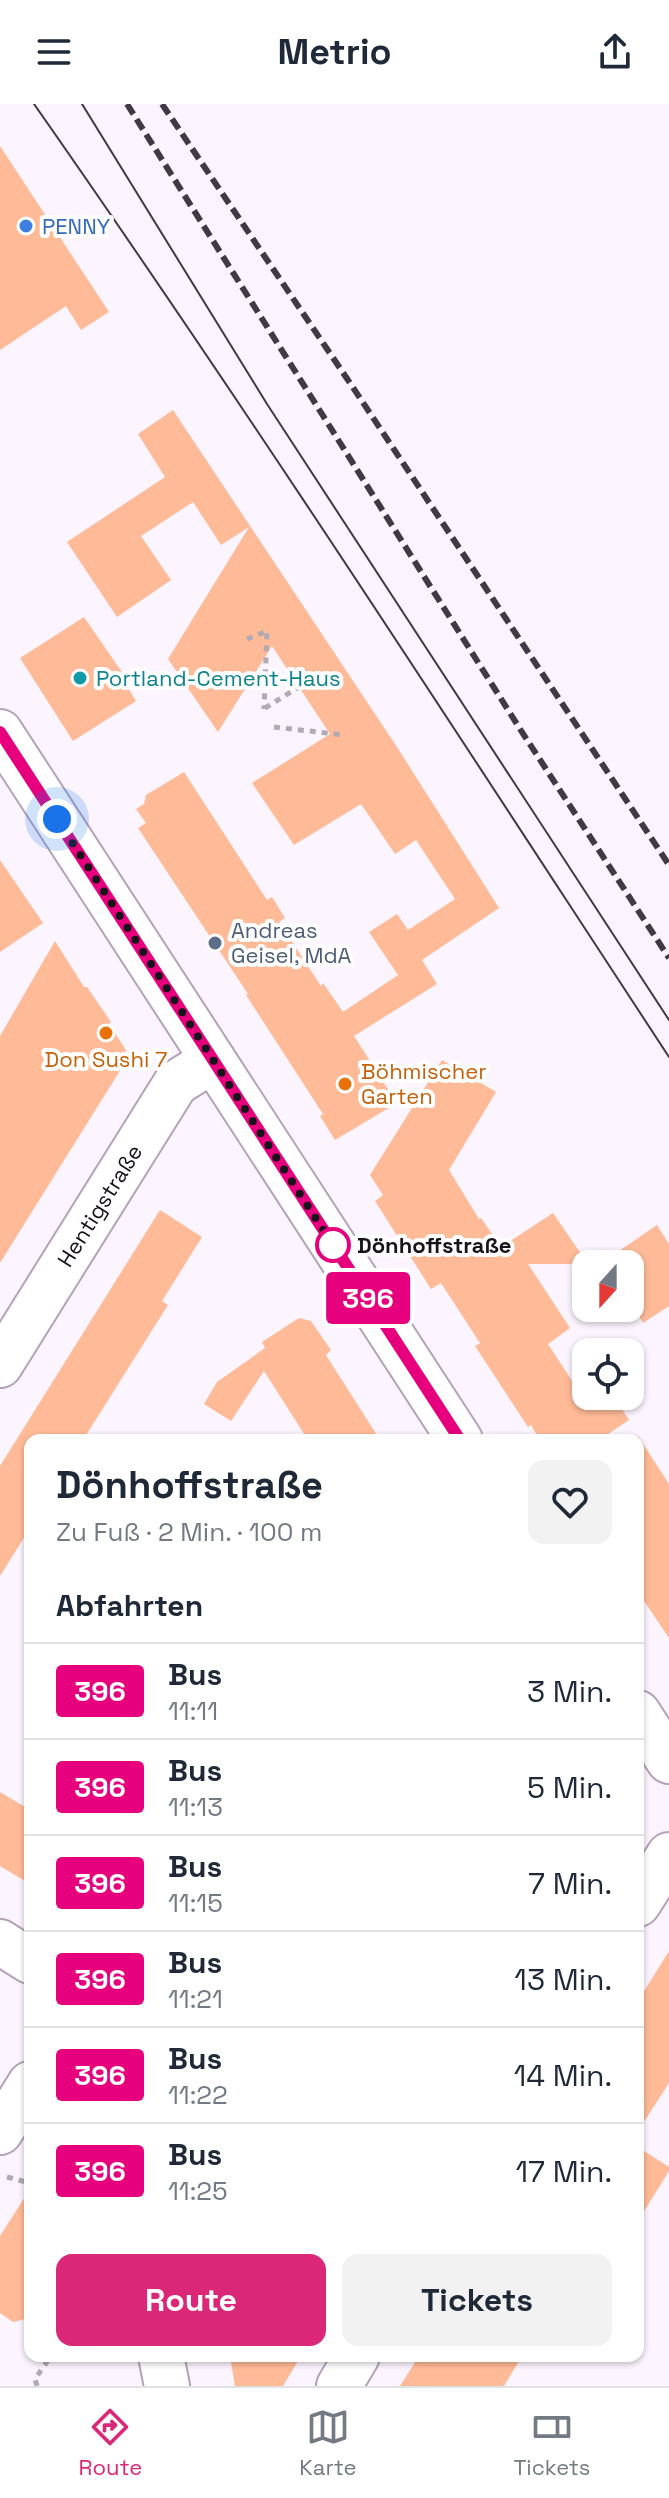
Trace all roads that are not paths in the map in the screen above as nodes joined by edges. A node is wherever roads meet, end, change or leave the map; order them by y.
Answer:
1 (0, 732) edge
2 (213, 1060) junction
3 (0, 1365) edge
4 (449, 1434) edge
5 (644, 1722) edge
6 (669, 1761) edge
7 (669, 1855) edge
8 (644, 1895) edge
9 (0, 1942) edge
10 (24, 1957) edge
11 (24, 2094) edge
12 (0, 2132) edge
13 (162, 2362) edge
14 (353, 2362) edge
15 (167, 2386) edge
16 (339, 2386) edge

1 - 2 street
2 - 3 street, Hentigstraße
2 - 4 street
5 - 6 street
7 - 8 street
9 - 10 street
11 - 12 street
13 - 15 street
14 - 16 street

